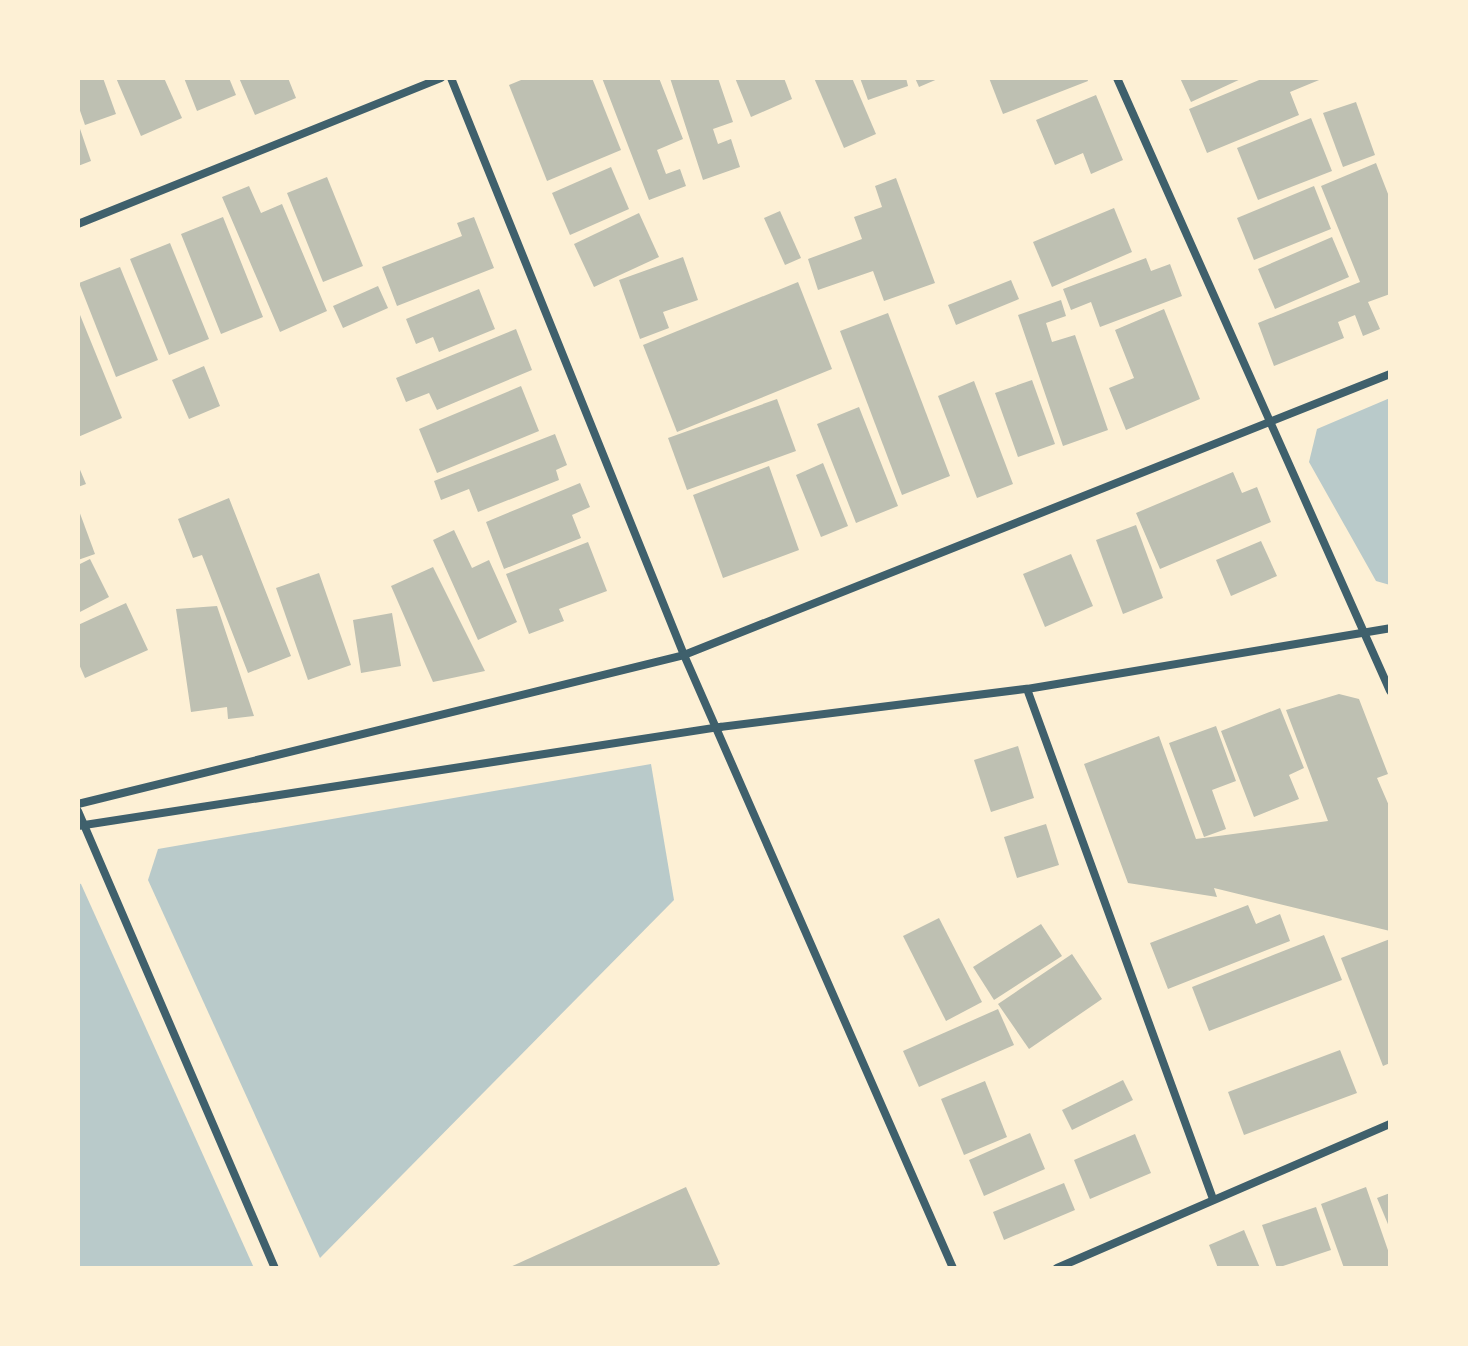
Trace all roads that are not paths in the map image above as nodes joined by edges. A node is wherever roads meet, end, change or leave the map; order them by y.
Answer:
1 (441, 78) edge
2 (451, 78) edge
3 (1117, 78) edge
4 (78, 224) edge
5 (1390, 374) edge
6 (1270, 424) junction
7 (1390, 628) edge
8 (1366, 631) junction
9 (684, 655) junction
10 (1027, 689) junction
11 (1390, 691) edge
12 (720, 727) junction
13 (78, 804) edge
14 (78, 811) edge
15 (82, 826) edge
16 (1390, 1124) edge
17 (1213, 1199) junction
18 (275, 1268) edge
19 (953, 1268) edge
20 (1057, 1268) edge

1 - 4 street
2 - 9 street
3 - 6 street
5 - 6 street
6 - 8 street
6 - 9 street
7 - 8 street
8 - 10 street
8 - 11 street
9 - 12 street
9 - 13 street
10 - 12 street
10 - 17 street
12 - 15 street
12 - 19 street
14 - 15 street
15 - 18 street
16 - 17 street
17 - 20 street

